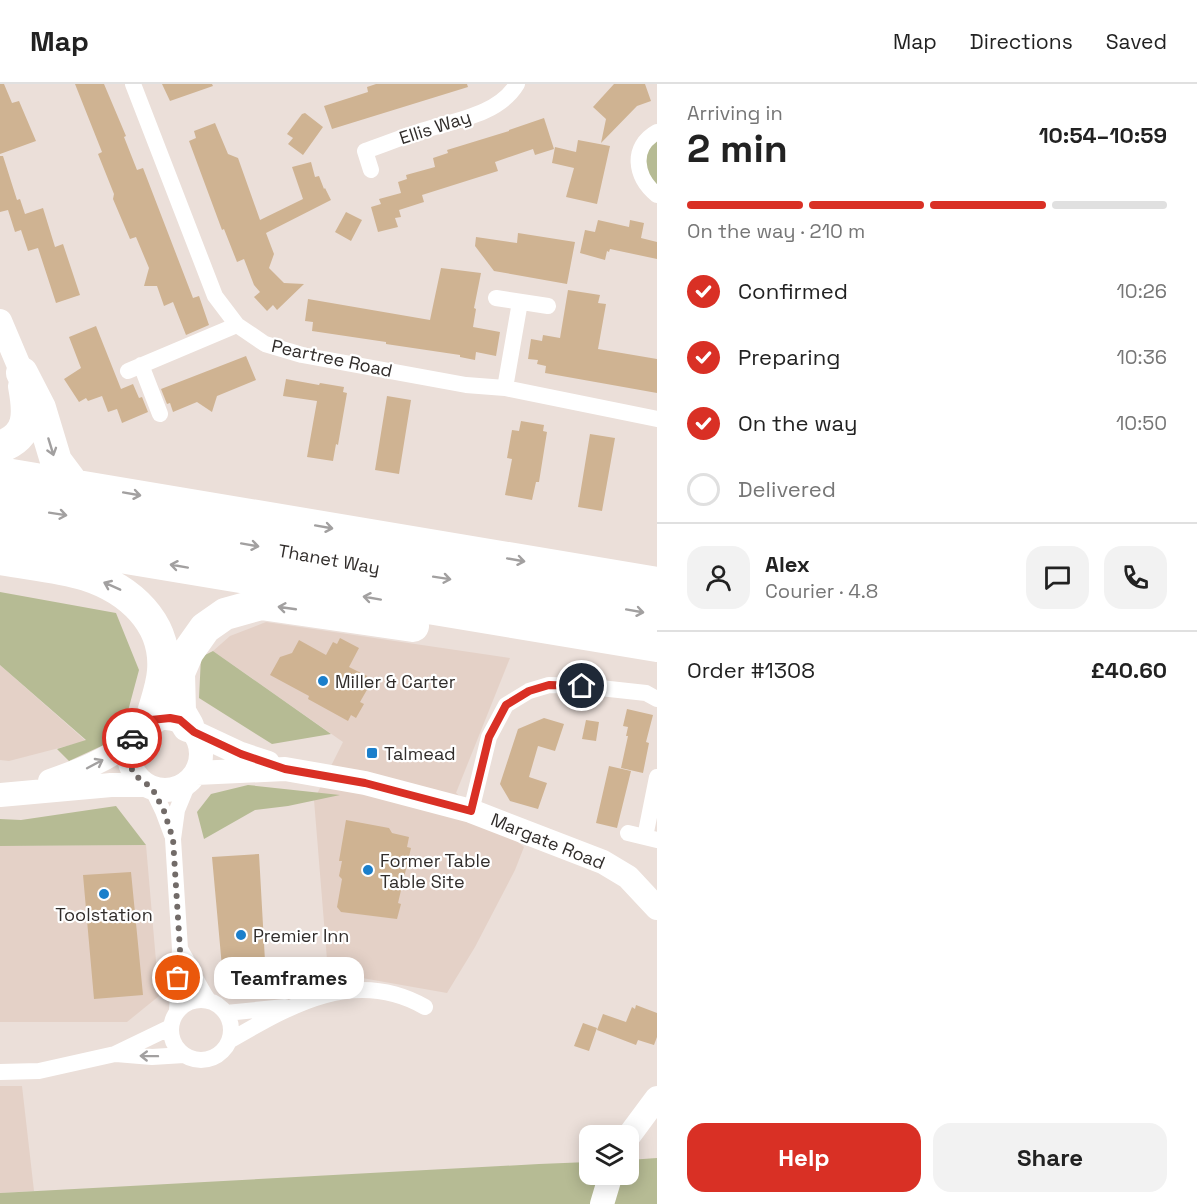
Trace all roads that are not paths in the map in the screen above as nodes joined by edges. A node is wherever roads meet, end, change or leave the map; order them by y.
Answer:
1 (133, 84) edge
2 (517, 84) edge
3 (657, 132) edge
4 (371, 170) dead end
5 (657, 195) edge
6 (496, 298) dead end
7 (520, 302) junction
8 (548, 306) dead end
9 (0, 321) edge
10 (237, 325) junction
11 (22, 373) junction
12 (505, 388) junction
13 (160, 414) dead end
14 (657, 418) edge
15 (0, 447) edge
16 (0, 473) edge
17 (74, 484) junction
18 (0, 505) edge
19 (0, 537) edge
20 (0, 559) edge
21 (657, 583) edge
22 (657, 615) edge
23 (657, 646) edge
24 (657, 662) edge
25 (657, 699) edge
26 (191, 729) junction
27 (140, 731) junction
28 (285, 769) junction
29 (193, 777) junction
30 (657, 777) edge
31 (148, 786) junction
32 (29, 791) junction
33 (0, 795) edge
34 (471, 811) junction
35 (628, 833) dead end
36 (651, 838) edge
37 (173, 839) junction
38 (657, 908) edge
39 (180, 950) junction
40 (209, 1001) junction
41 (292, 1006) junction
42 (425, 1007) dead end
43 (226, 1013) junction
44 (174, 1019) junction
45 (229, 1041) junction
46 (115, 1054) junction
47 (184, 1055) junction
48 (0, 1072) edge
49 (657, 1098) edge
50 (637, 1125) edge
51 (607, 1185) edge
52 (602, 1204) edge

1 - 10 street, Peartree Road
2 - 4 street, Ellis Way
3 - 5 street
6 - 7 street
7 - 8 street
7 - 12 street
9 - 11 street
10 - 12 street, Peartree Road
10 - 13 street
11 - 15 highway
11 -> 17 highway
12 - 14 street, Peartree Road
16 - 17 highway
17 -> 21 highway
18 -> 22 highway, Thanet Way
23 -> 19 highway, Thanet Way
27 -> 20 highway
24 -> 26 highway
25 - 34 street
26 - 27 street
26 - 28 street, Margate Road
26 - 29 street
27 - 31 street
32 -> 27 street
28 - 29 street, Margate Road
28 - 34 street, Margate Road
29 - 31 street
29 - 37 street
30 - 36 street
31 - 32 street
31 - 37 street
32 - 33 street
34 - 38 street, Margate Road
35 - 36 street
37 - 39 street
39 - 40 street
39 - 44 street
40 - 43 street
40 - 44 street
41 - 42 street
41 - 43 street
41 - 45 street
43 - 45 street
44 - 46 street
44 - 47 street
45 - 47 street
47 -> 46 street
46 - 48 street
49 - 50 street
51 - 52 street

